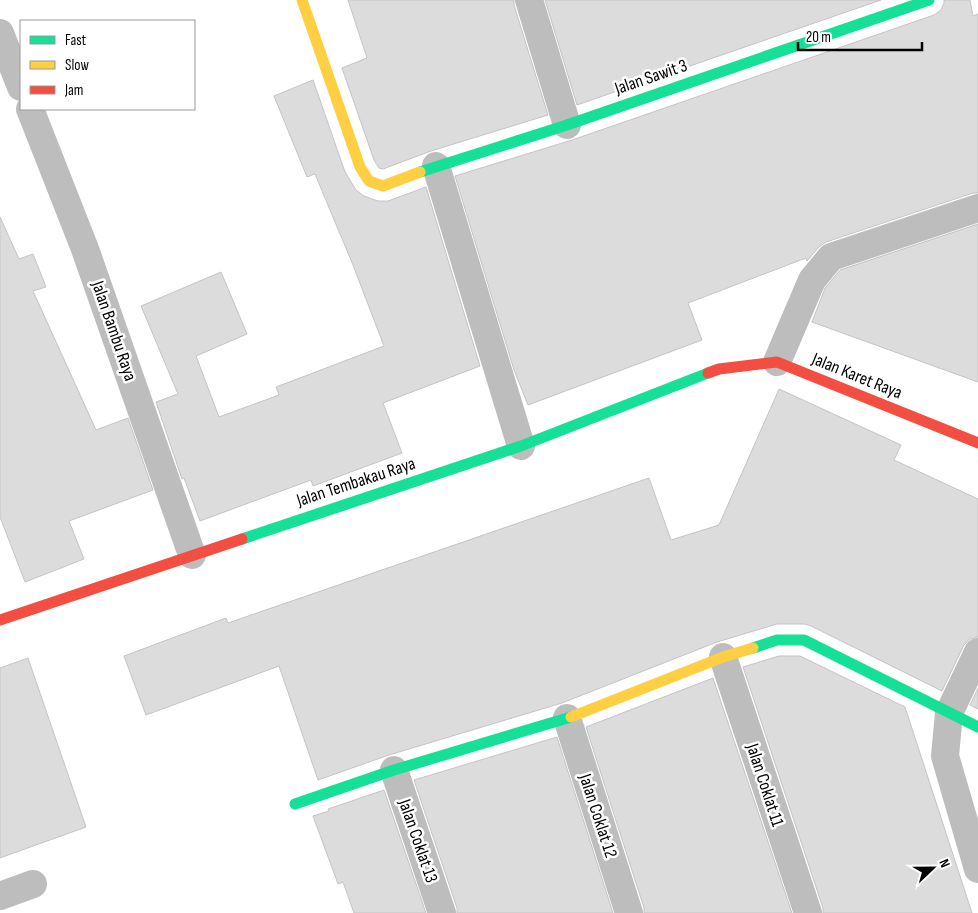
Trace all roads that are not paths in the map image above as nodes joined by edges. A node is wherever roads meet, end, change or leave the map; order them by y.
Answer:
1 (302, 0) edge
2 (529, 0) edge
3 (927, 0) edge
4 (0, 33) edge
5 (20, 84) edge
6 (30, 110) edge
7 (567, 125) junction
8 (436, 166) junction
9 (978, 208) edge
10 (777, 362) junction
11 (719, 369) joint
12 (978, 443) edge
13 (521, 446) junction
14 (192, 555) junction
15 (0, 620) edge
16 (978, 652) edge
17 (723, 657) junction
18 (949, 714) junction
19 (566, 718) junction
20 (978, 727) edge
21 (394, 770) junction
22 (296, 804) dead end
23 (978, 869) edge
24 (33, 884) dead end
25 (0, 896) edge
26 (442, 913) edge
27 (629, 913) edge
28 (808, 913) edge

1 - 8 street, Jalan Sawit 3
2 - 7 street
3 - 7 street, Jalan Sawit 3
4 - 5 street
6 - 14 street, Jalan Bambu Raya
7 - 8 street, Jalan Sawit 3
8 - 13 street
9 - 10 street
10 - 11 street, Jalan Karet Raya
10 - 12 street, Jalan Karet Raya
11 - 13 street, Jalan Tembakau Raya
13 - 14 street, Jalan Tembakau Raya
14 - 15 street, Jalan Tembakau Raya
16 - 18 street
17 - 18 street
17 - 19 street
17 - 28 street, Jalan Coklat 11
18 - 20 street
18 - 23 street
19 - 21 street
19 - 27 street, Jalan Coklat 12
21 - 22 street
21 - 26 street, Jalan Coklat 13
24 - 25 street

